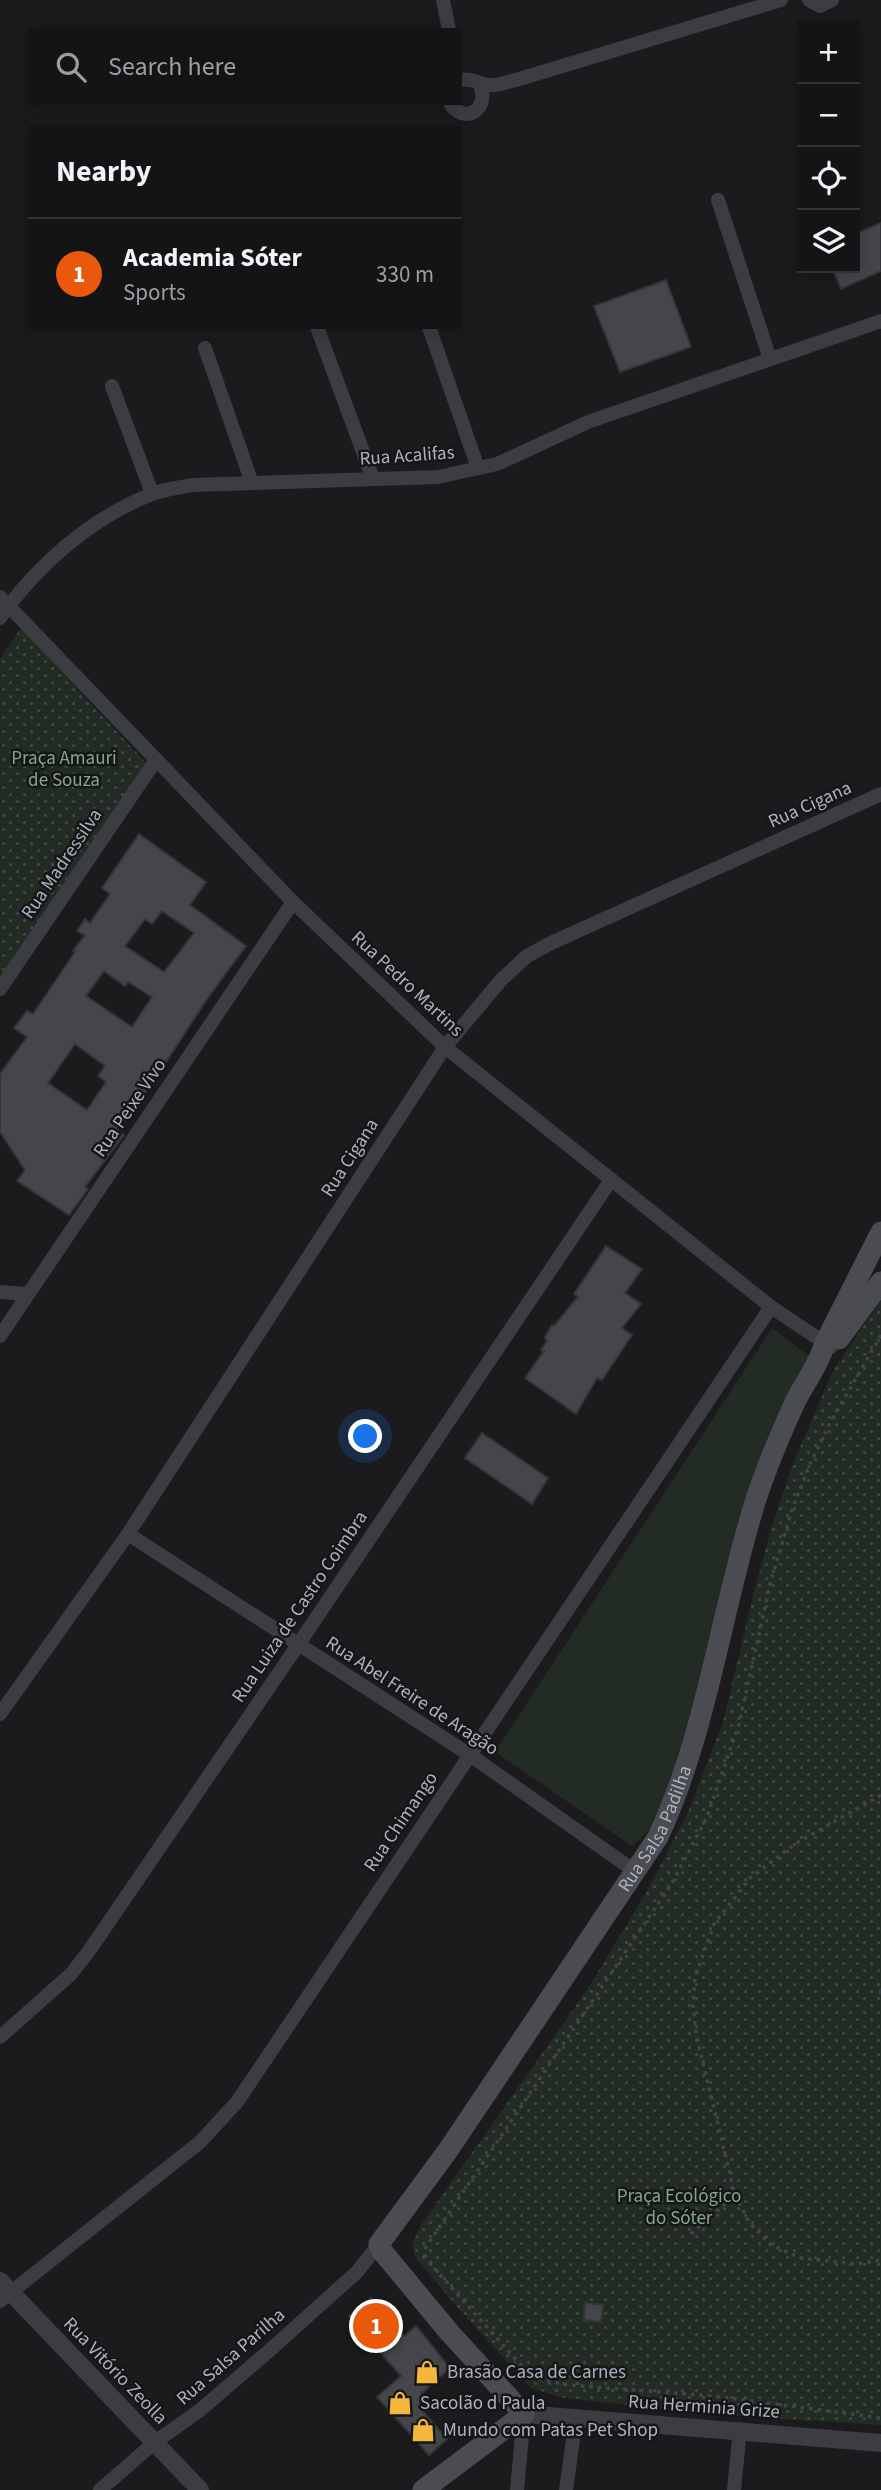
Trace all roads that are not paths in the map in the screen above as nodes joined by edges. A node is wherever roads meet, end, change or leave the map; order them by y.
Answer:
1 (443, 0) edge
2 (781, 0) edge
3 (809, 0) edge
4 (832, 0) edge
5 (449, 28) edge
6 (466, 76) edge
7 (451, 105) edge
8 (718, 200) dead end
9 (881, 321) edge
10 (318, 329) edge
11 (430, 329) edge
12 (205, 348) dead end
13 (770, 359) junction
14 (112, 386) dead end
15 (478, 468) junction
16 (373, 479) junction
17 (252, 483) junction
18 (152, 493) junction
19 (5, 601) edge
20 (0, 618) edge
21 (156, 760) junction
22 (881, 794) edge
23 (293, 902) junction
24 (0, 989) edge
25 (445, 1047) junction
26 (611, 1180) junction
27 (881, 1232) edge
28 (881, 1282) edge
29 (0, 1292) edge
30 (26, 1294) junction
31 (771, 1307) junction
32 (0, 1336) edge
33 (826, 1350) junction
34 (128, 1534) junction
35 (298, 1645) junction
36 (0, 1714) edge
37 (470, 1755) junction
38 (636, 1871) junction
39 (0, 2037) edge
40 (379, 2244) junction
41 (3, 2291) edge
42 (524, 2414) junction
43 (576, 2418) junction
44 (740, 2430) junction
45 (155, 2442) junction
46 (881, 2443) edge
47 (100, 2490) edge
48 (201, 2490) edge
49 (423, 2490) edge
50 (517, 2490) edge
51 (566, 2490) edge
52 (733, 2490) edge

1 - 5 street
2 - 6 street
3 - 4 street
6 - 7 street
8 - 13 street
9 - 13 street, Rua Acalifas
10 - 16 street
11 - 15 street
12 - 17 street
13 - 15 street, Rua Acalifas
14 - 18 street
15 - 16 street, Rua Acalifas
16 - 17 street, Rua Acalifas
17 - 18 street, Rua Acalifas
18 - 19 street, Rua Acalifas
19 - 20 street, Rua Acalifas
19 - 21 street, Rua Pedro Martins
21 - 23 street, Rua Pedro Martins
21 - 24 street, Rua Madressilva
22 - 25 street, Rua Cigana
23 - 25 street, Rua Pedro Martins
23 - 30 street, Rua Peixe Vivo
25 - 26 street, Rua Pedro Martins
25 - 34 street, Rua Cigana
26 - 31 street, Rua Pedro Martins
26 - 35 street, Rua Luiza de Castro Coimbra
27 - 33 main road
28 - 33 main road
29 - 30 street
30 - 32 street, Rua Peixe Vivo
31 - 33 street, Rua Pedro Martins
31 - 37 street, Rua Chimango
33 - 38 main road, Rua Salsa Padilha
34 - 35 street, Rua Abel Freire de Aragão
34 - 36 street, Rua Cigana
35 - 37 street, Rua Abel Freire de Aragão
35 - 39 street, Rua Luiza de Castro Coimbra
37 - 38 street, Rua Abel Freire de Aragão
37 - 41 street, Rua Chimango
38 - 40 main road, Rua Salsa Padilha
40 - 42 main road
40 - 45 street, Rua Salsa Parilha
41 - 45 street, Rua Vitório Zeolla
42 - 43 street, Rua Herminia Grize
42 - 49 main road
42 - 50 street
43 - 44 street, Rua Herminia Grize
43 - 51 street
44 - 46 street, Rua Herminia Grize
44 - 52 street
45 - 47 street, Rua Salsa Parilha
45 - 48 street, Rua Vitório Zeolla

